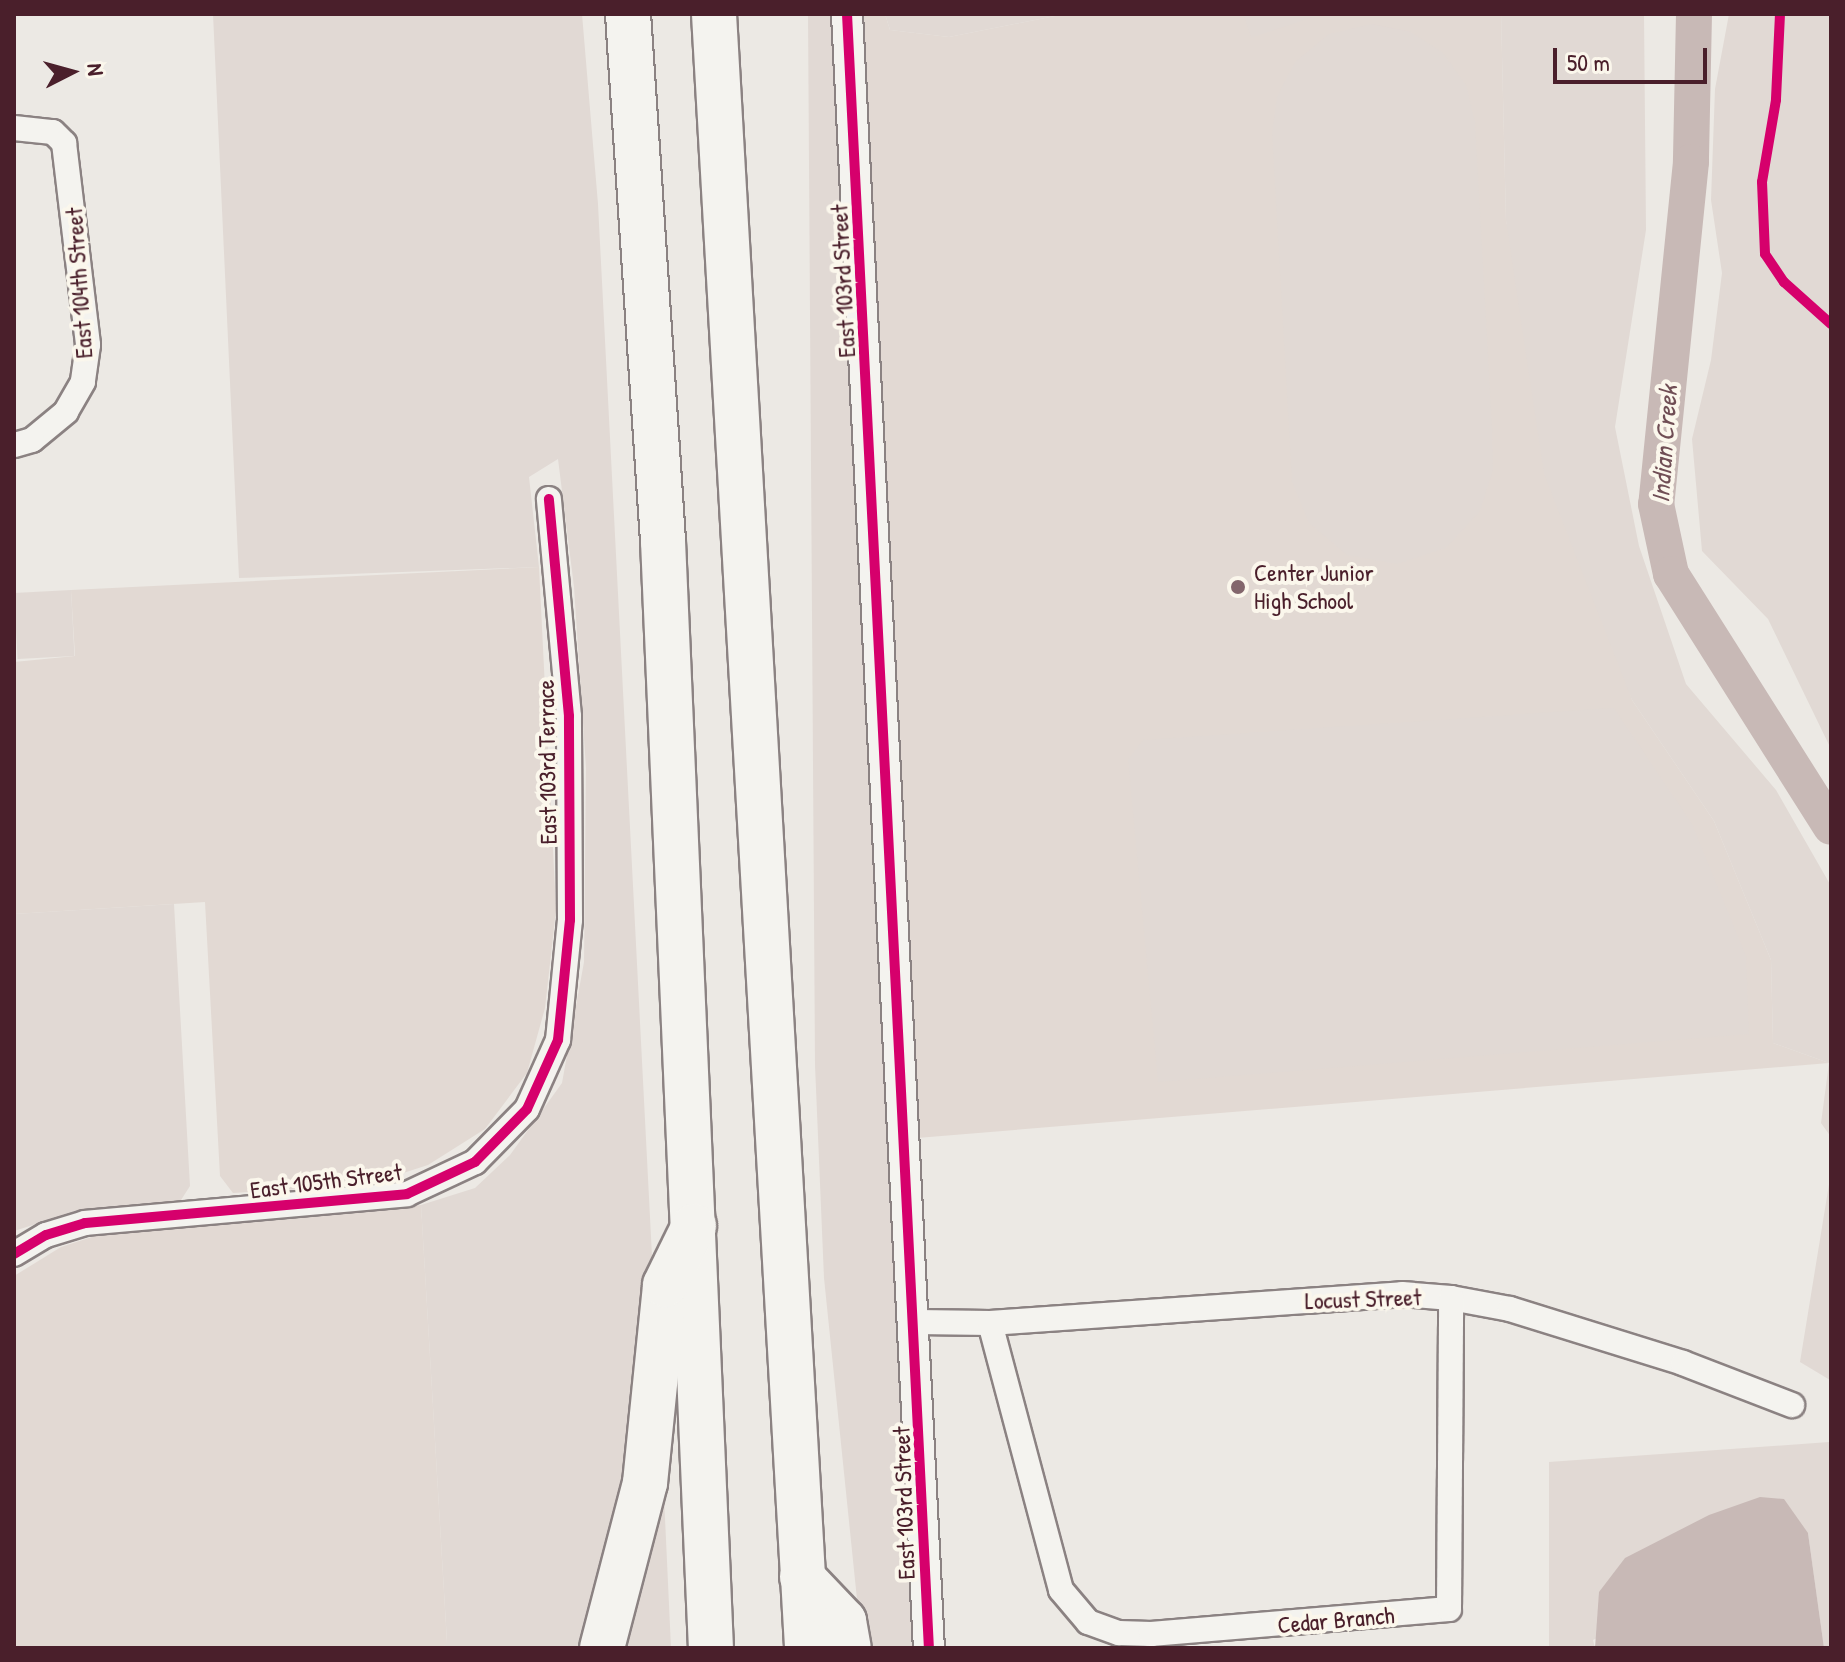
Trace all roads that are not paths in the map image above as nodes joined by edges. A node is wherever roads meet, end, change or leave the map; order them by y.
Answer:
1 (628, 14) edge
2 (714, 14) edge
3 (847, 14) edge
4 (14, 128) edge
5 (14, 445) edge
6 (549, 499) dead end
7 (561, 1023) joint
8 (696, 1220) junction
9 (14, 1254) edge
10 (1451, 1298) junction
11 (917, 1322) junction
12 (990, 1323) junction
13 (1792, 1405) dead end
14 (802, 1577) junction
15 (602, 1648) edge
16 (711, 1648) edge
17 (807, 1648) edge
18 (849, 1648) edge
19 (929, 1648) edge

1 - 8 highway
2 - 14 highway
3 - 11 street, East 103rd Street
4 - 5 street, East 104th Street
6 - 7 street, East 103rd Terrace
7 - 9 street, East 105th Street
8 - 15 highway
8 - 16 highway
10 - 12 street, Locust Street
10 - 12 street, Cedar Branch
10 - 13 street, Locust Street
11 - 12 street, Locust Street
11 - 19 street, East 103rd Street
14 - 17 highway
14 - 18 highway

